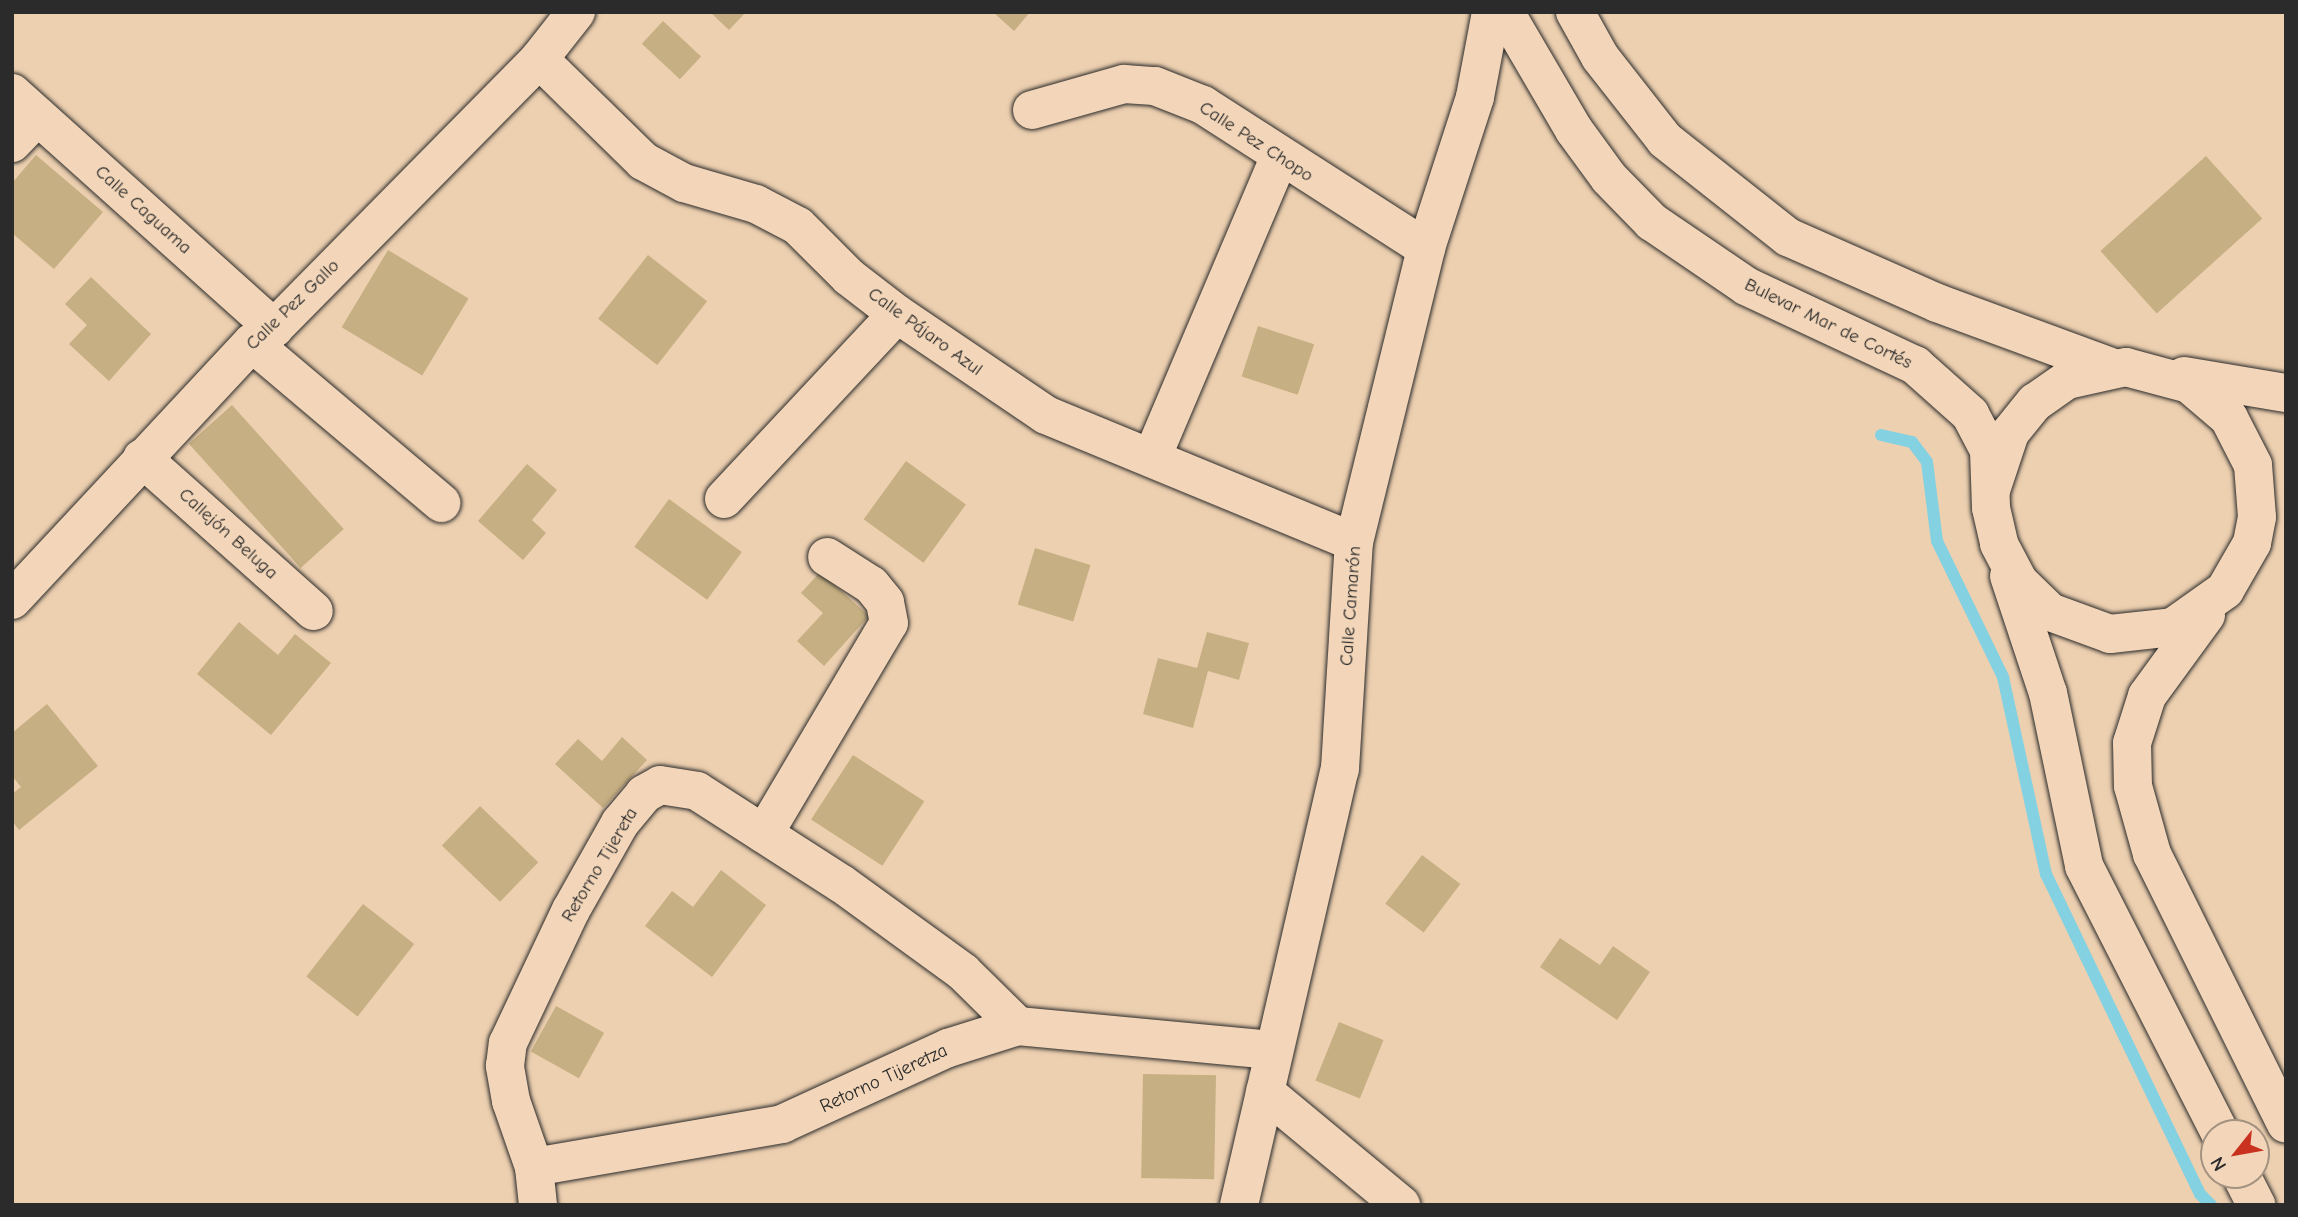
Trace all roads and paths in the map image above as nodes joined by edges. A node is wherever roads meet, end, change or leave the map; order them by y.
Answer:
1 (576, 12) edge
2 (1491, 12) edge
3 (1505, 12) edge
4 (1575, 12) edge
5 (539, 59) junction
6 (25, 104) edge
7 (1032, 110) dead end
8 (12, 143) edge
9 (1279, 158) junction
10 (1426, 248) junction
11 (897, 314) junction
12 (263, 336) junction
13 (2114, 368) junction
14 (2165, 373) junction
15 (2286, 393) edge
16 (1153, 455) junction
17 (142, 458) junction
18 (1992, 490) junction
19 (724, 499) dead end
20 (441, 503) dead end
21 (2286, 517) edge
22 (1354, 542) junction
23 (1999, 544) junction
24 (827, 557) dead end
25 (2233, 579) junction
26 (12, 600) edge
27 (314, 611) dead end
28 (764, 835) junction
29 (1018, 1026) junction
30 (1274, 1050) junction
31 (1265, 1092) junction
32 (2213, 1119) edge
33 (2286, 1124) edge
34 (534, 1167) junction
35 (2248, 1189) edge
36 (538, 1205) edge
37 (1239, 1205) edge
38 (1401, 1205) edge
39 (2256, 1205) edge

1 - 5 street, Calle Pez Gallo
2 - 10 street, Calle Camarón
3 - 18 street, Bulevar Mar de Cortés
4 - 13 street
5 - 11 street, Calle Pájaro Azul
5 - 12 street, Calle Pez Gallo
6 - 8 street
6 - 12 street, Calle Caguama
7 - 9 street, Calle Pez Chopo
9 - 10 street, Calle Pez Chopo
9 - 16 street
10 - 22 street, Calle Camarón
11 - 16 street, Calle Pájaro Azul
11 - 19 street
12 - 17 street, Calle Pez Gallo
12 - 20 street, Calle Caguama
13 - 14 street
13 - 18 street
14 - 15 street
14 - 25 street
16 - 22 street, Calle Pájaro Azul
17 - 26 street, Calle Pez Gallo
17 - 27 street, Callejón Beluga
18 - 23 street, Bulevar Mar de Cortés
21 - 25 street
22 - 30 street, Calle Camarón
23 - 25 street
23 - 32 street
24 - 28 street
25 - 33 street
28 - 29 street, Retorno Tijereta
28 - 34 street, Retorno Tijereta
29 - 30 street, Retorno Tijeretza
29 - 34 street, Retorno Tijeretza
30 - 31 street, Calle Camarón
31 - 37 street, Calle Camarón
31 - 38 street
34 - 36 street
35 - 39 street

